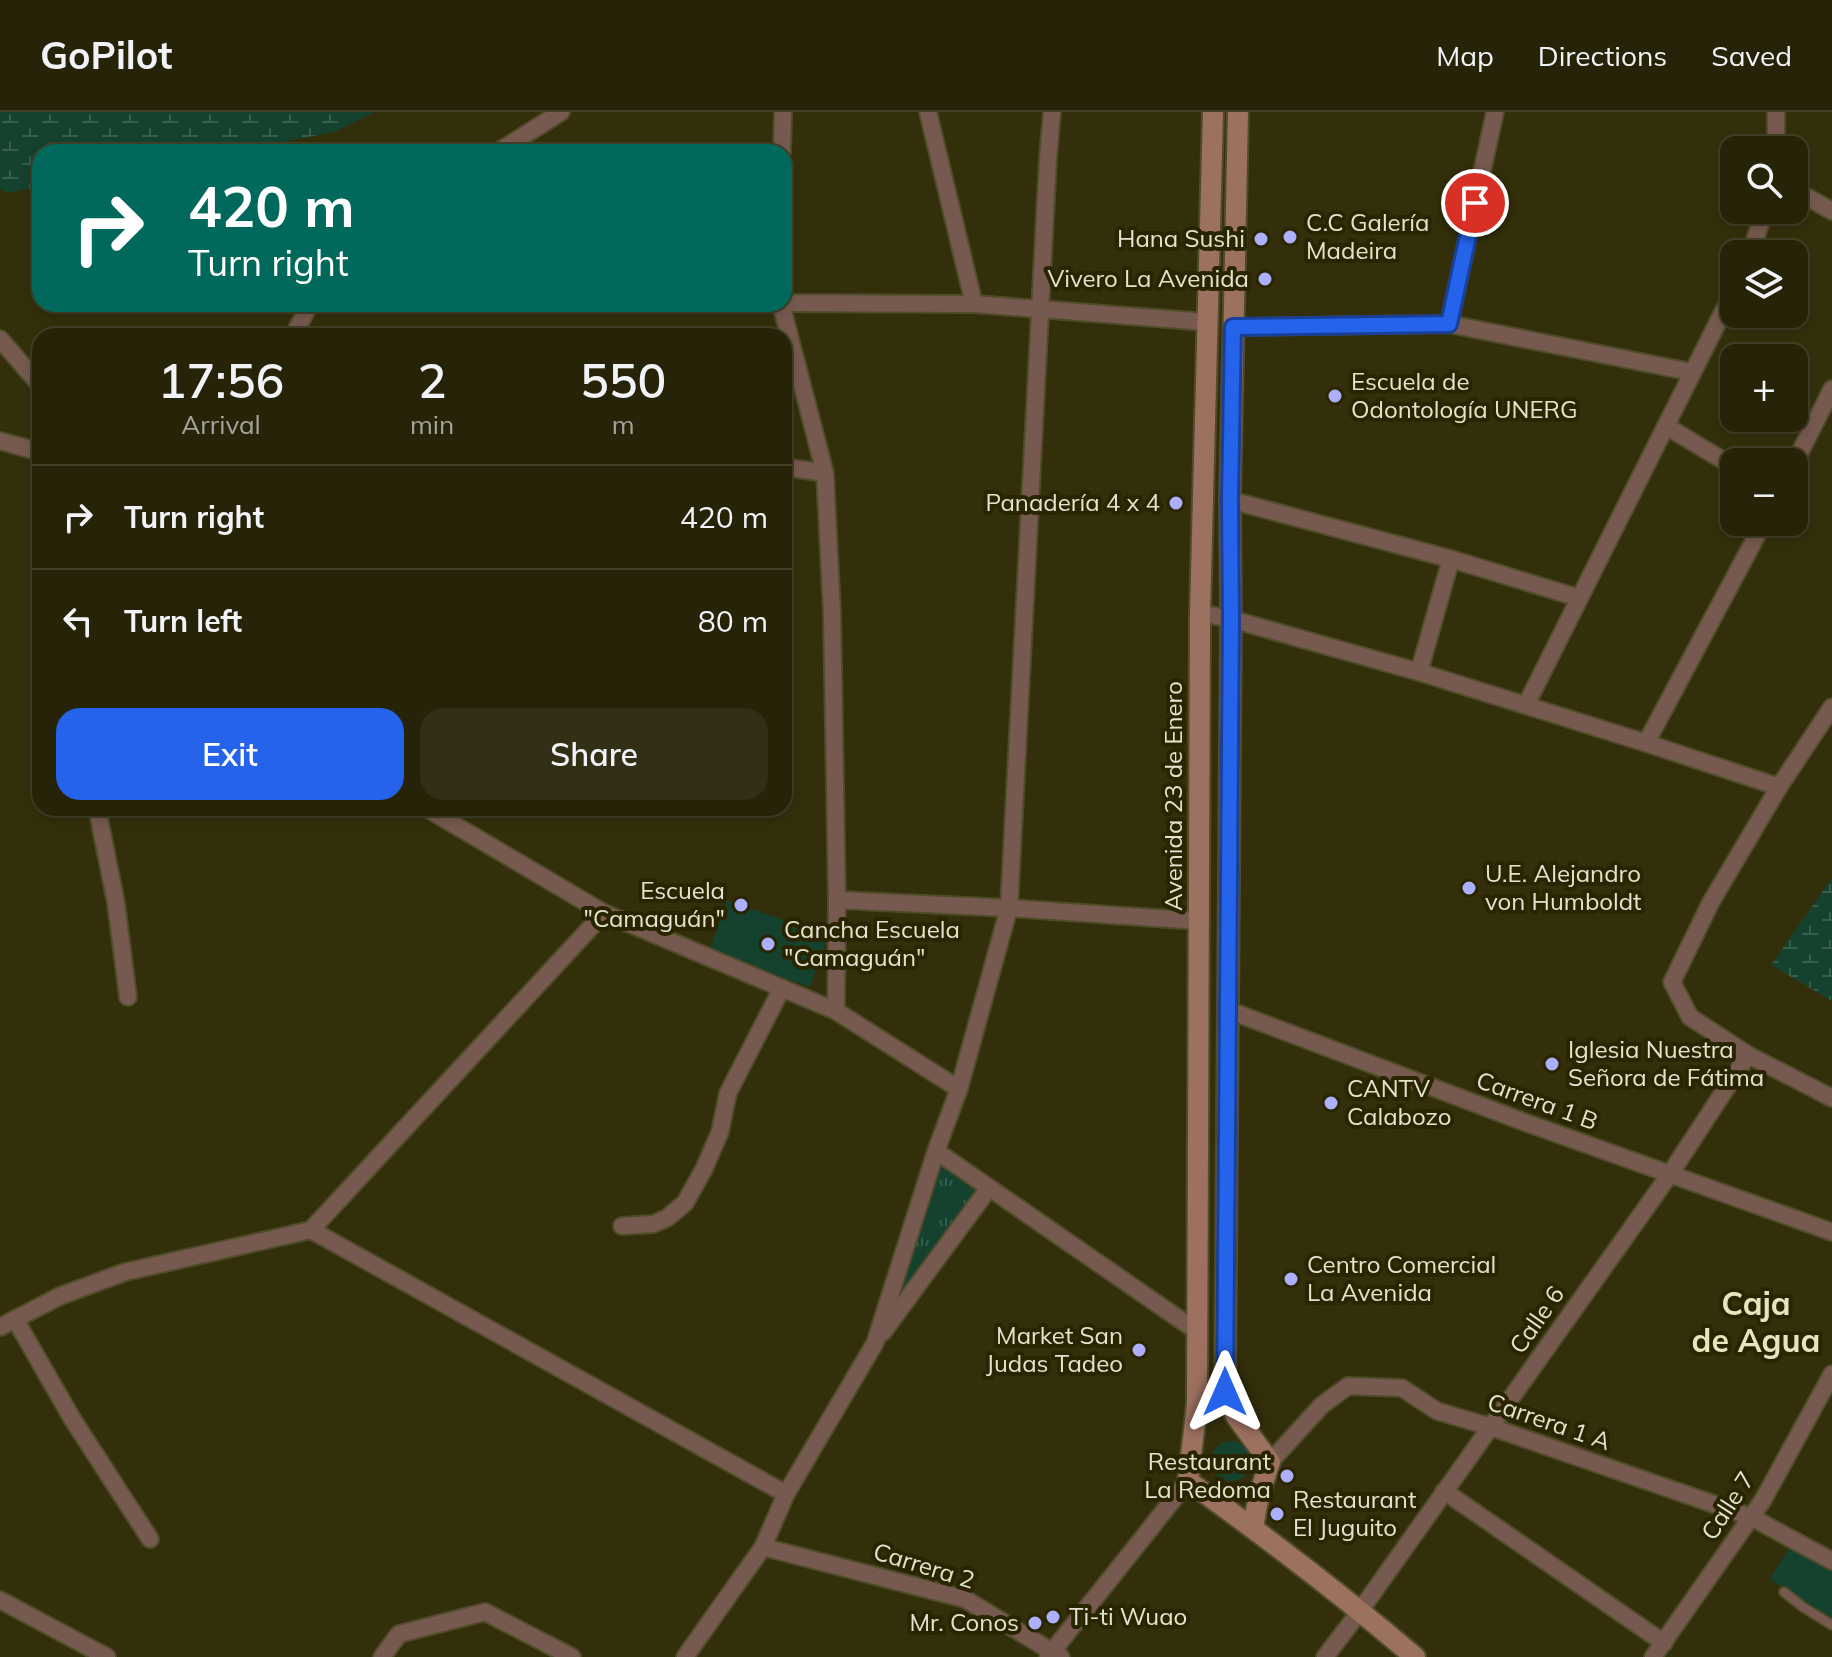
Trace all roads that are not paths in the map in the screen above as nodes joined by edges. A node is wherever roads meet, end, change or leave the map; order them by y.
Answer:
1 (561, 112) edge
2 (783, 112) edge
3 (928, 112) edge
4 (1052, 112) edge
5 (1213, 112) edge
6 (1238, 112) edge
7 (1495, 112) edge
8 (1776, 112) edge
9 (1776, 136) edge
10 (508, 144) edge
11 (782, 144) edge
12 (1808, 198) edge
13 (1832, 211) edge
14 (792, 303) edge
15 (974, 304) junction
16 (1040, 309) junction
17 (1720, 317) edge
18 (1207, 322) junction
19 (1449, 324) junction
20 (1233, 327) junction
21 (0, 339) edge
22 (792, 339) edge
23 (1691, 372) junction
24 (32, 376) edge
25 (1832, 389) edge
26 (1666, 426) junction
27 (0, 441) edge
28 (1802, 448) edge
29 (32, 450) edge
30 (1720, 459) edge
31 (792, 468) edge
32 (825, 473) junction
33 (1230, 500) junction
34 (1757, 536) edge
35 (1451, 559) junction
36 (1579, 598) junction
37 (1200, 613) junction
38 (1231, 619) junction
39 (1419, 672) junction
40 (1526, 705) junction
41 (1832, 707) edge
42 (1646, 743) junction
43 (1779, 787) junction
44 (99, 816) edge
45 (440, 816) edge
46 (837, 900) junction
47 (1009, 908) junction
48 (604, 913) junction
49 (1199, 921) junction
50 (782, 988) junction
51 (128, 997) dead end
52 (1228, 1010) junction
53 (836, 1011) junction
54 (1748, 1055) junction
55 (959, 1089) junction
56 (1832, 1098) edge
57 (936, 1151) junction
58 (1670, 1174) junction
59 (989, 1188) junction
60 (622, 1226) dead end
61 (311, 1230) junction
62 (1832, 1232) edge
63 (8, 1323) edge
64 (1198, 1332) junction
65 (875, 1343) junction
66 (1832, 1374) edge
67 (1491, 1427) junction
68 (1270, 1462) junction
69 (1188, 1481) junction
70 (1444, 1491) junction
71 (786, 1494) junction
72 (1751, 1517) junction
73 (1253, 1527) junction
74 (150, 1539) dead end
75 (763, 1547) junction
76 (1832, 1561) edge
77 (1784, 1592) dead end
78 (0, 1600) edge
79 (1360, 1611) junction
80 (1832, 1625) edge
81 (1664, 1643) junction
82 (1054, 1655) edge
83 (107, 1657) edge
84 (382, 1657) edge
85 (572, 1657) edge
86 (685, 1657) edge
87 (1325, 1657) edge
88 (1415, 1657) edge
89 (1653, 1657) edge

1 - 10 street
2 - 11 street
3 - 15 street
4 - 16 street
5 - 18 main road, Avenida 23 de Enero
6 - 20 main road
7 - 19 street
8 - 9 street
12 - 13 street
14 - 15 street
15 - 16 street
16 - 18 street
16 - 47 street
17 - 23 street
18 - 37 main road, Avenida 23 de Enero
19 - 20 street
19 - 23 street
20 - 33 main road
21 - 24 street
22 - 32 street
23 - 26 street
25 - 28 street
26 - 30 street
26 - 36 street
27 - 29 street
31 - 32 street
32 - 46 street
33 - 35 street
33 - 38 main road
34 - 42 street
35 - 36 street
35 - 39 street
36 - 40 street
37 - 38 street
37 - 49 main road, Avenida 23 de Enero
38 - 39 street
38 - 52 main road
39 - 40 street
40 - 42 street
41 - 43 street
42 - 43 street
43 - 54 street
44 - 51 street
45 - 48 street
46 - 47 street
46 - 53 street
47 - 49 street
47 - 55 street
48 - 50 street
48 - 61 street
49 - 64 main road, Avenida 23 de Enero
50 - 53 street
50 - 60 street
52 - 58 street, Carrera 1 B
52 - 68 main road
53 - 55 street
54 - 56 street
54 - 58 street, Calle 6
55 - 57 street
57 - 59 street
57 - 65 street
58 - 62 street, Carrera 1 B
58 - 67 street, Calle 6
59 - 64 street
59 - 65 street
61 - 63 street
61 - 71 street
63 - 74 street
64 - 69 main road, Avenida 23 de Enero
65 - 71 street
66 - 72 street, Calle 7
67 - 68 street, Carrera 1 A
67 - 70 street, Calle 6
67 - 72 street, Carrera 1 A
68 - 73 main road
69 - 73 main road
69 - 82 street
70 - 79 street, Calle 6
70 - 81 street
71 - 75 street
72 - 76 street, Carrera 1 A
72 - 81 street, Calle 7
73 - 79 main road
75 - 82 street, Carrera 2
75 - 86 street
77 - 80 lane
78 - 83 street
79 - 87 street, Calle 6
79 - 88 main road
81 - 89 street, Calle 7
84 - 85 street

